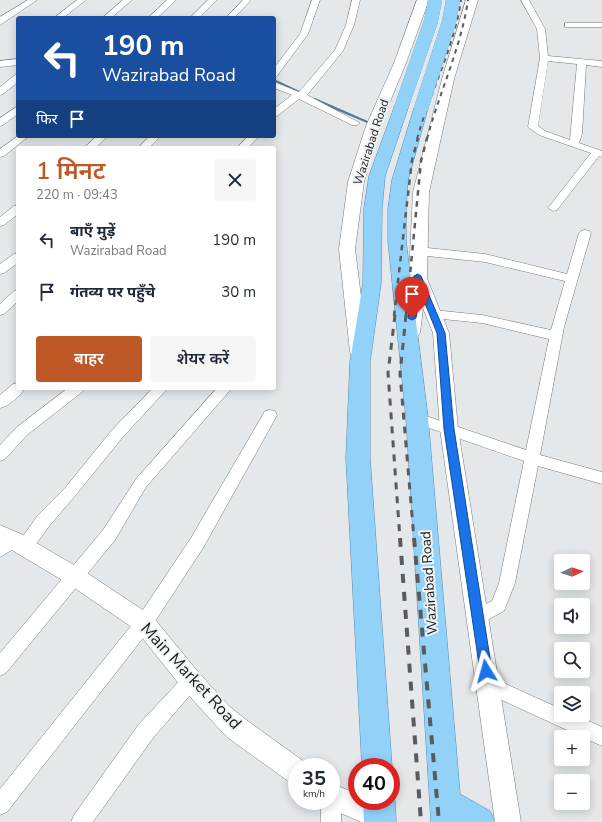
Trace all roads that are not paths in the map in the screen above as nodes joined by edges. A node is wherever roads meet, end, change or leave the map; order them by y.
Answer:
1 (33, 0) edge
2 (82, 0) edge
3 (128, 0) edge
4 (172, 0) edge
5 (213, 0) edge
6 (247, 0) edge
7 (316, 0) edge
8 (356, 0) edge
9 (435, 0) edge
10 (453, 0) edge
11 (472, 0) edge
12 (525, 0) edge
13 (421, 3) edge
14 (61, 16) edge
15 (108, 16) edge
16 (154, 16) edge
17 (196, 16) edge
18 (232, 16) edge
19 (468, 16) junction
20 (0, 23) edge
21 (568, 25) dead end
22 (602, 26) edge
23 (544, 58) junction
24 (15, 60) edge
25 (582, 62) junction
26 (0, 64) edge
27 (602, 64) edge
28 (276, 71) edge
29 (16, 79) edge
30 (276, 86) edge
31 (0, 92) edge
32 (302, 95) junction
33 (16, 111) edge
34 (276, 113) edge
35 (0, 123) edge
36 (355, 123) dead end
37 (21, 138) edge
38 (101, 138) edge
39 (154, 138) edge
40 (252, 138) edge
41 (574, 144) junction
42 (91, 146) edge
43 (145, 146) edge
44 (244, 146) edge
45 (600, 153) edge
46 (0, 154) edge
47 (553, 208) dead end
48 (16, 210) edge
49 (0, 223) edge
50 (585, 233) dead end
51 (418, 251) junction
52 (16, 258) edge
53 (0, 270) edge
54 (418, 276) junction
55 (572, 279) junction
56 (16, 296) edge
57 (0, 311) edge
58 (433, 314) junction
59 (556, 336) junction
60 (409, 345) junction
61 (360, 362) junction
62 (16, 390) edge
63 (74, 390) edge
64 (160, 390) edge
65 (223, 390) edge
66 (0, 403) edge
67 (270, 415) dead end
68 (416, 418) junction
69 (449, 429) junction
70 (0, 455) edge
71 (531, 458) junction
72 (602, 478) edge
73 (10, 543) edge
74 (74, 576) junction
75 (478, 617) junction
76 (144, 623) junction
77 (0, 667) edge
78 (191, 681) junction
79 (488, 685) junction
80 (602, 737) edge
81 (376, 758) edge
82 (288, 766) edge
83 (340, 800) edge
84 (0, 805) edge
85 (331, 810) edge
86 (380, 813) edge
87 (446, 813) edge
88 (81, 822) edge
89 (330, 822) edge
90 (479, 822) edge
91 (508, 822) edge

1 - 20 street
2 - 14 street
3 - 15 street
4 - 16 street
5 - 17 street
6 - 18 street
7 - 28 street
8 - 32 street
9 - 61 highway, Wazirabad Road, bridge
10 - 60 highway, Wazirabad Road, bridge
11 - 19 main road, Wazirabad Road
12 - 23 street
13 - 19 main road
13 - 61 main road, Wazirabad Road
19 - 51 main road, Wazirabad Road
21 - 22 street
23 - 25 street
23 - 41 street
24 - 26 street
25 - 27 street
25 - 41 street
29 - 31 street
30 - 32 street
32 - 34 street
32 - 36 street
33 - 35 street
37 - 46 street
38 - 42 street
39 - 43 street
40 - 44 street
41 - 45 street
45 - 47 street
48 - 49 street
50 - 55 street
51 - 54 main road, Wazirabad Road
51 - 55 street
52 - 53 street
54 - 58 street
54 - 60 main road, Wazirabad Road
55 - 59 street
56 - 57 street
58 - 59 street
58 - 69 street
59 - 71 street
60 - 68 highway, Wazirabad Road
61 - 81 highway, Wazirabad Road
62 - 66 street
63 - 70 street
64 - 73 street
65 - 74 street
67 - 76 street
68 - 69 street
68 - 87 highway, Wazirabad Road
69 - 71 street
69 - 75 street
71 - 72 street
71 - 75 street
73 - 74 street, Main Market Road
74 - 76 street, Main Market Road
74 - 77 street
75 - 79 street
76 - 78 street, Main Market Road
76 - 84 street
78 - 82 street, Main Market Road
78 - 88 street
79 - 80 street
79 - 91 street
83 - 86 street
85 - 89 street
87 - 90 highway

